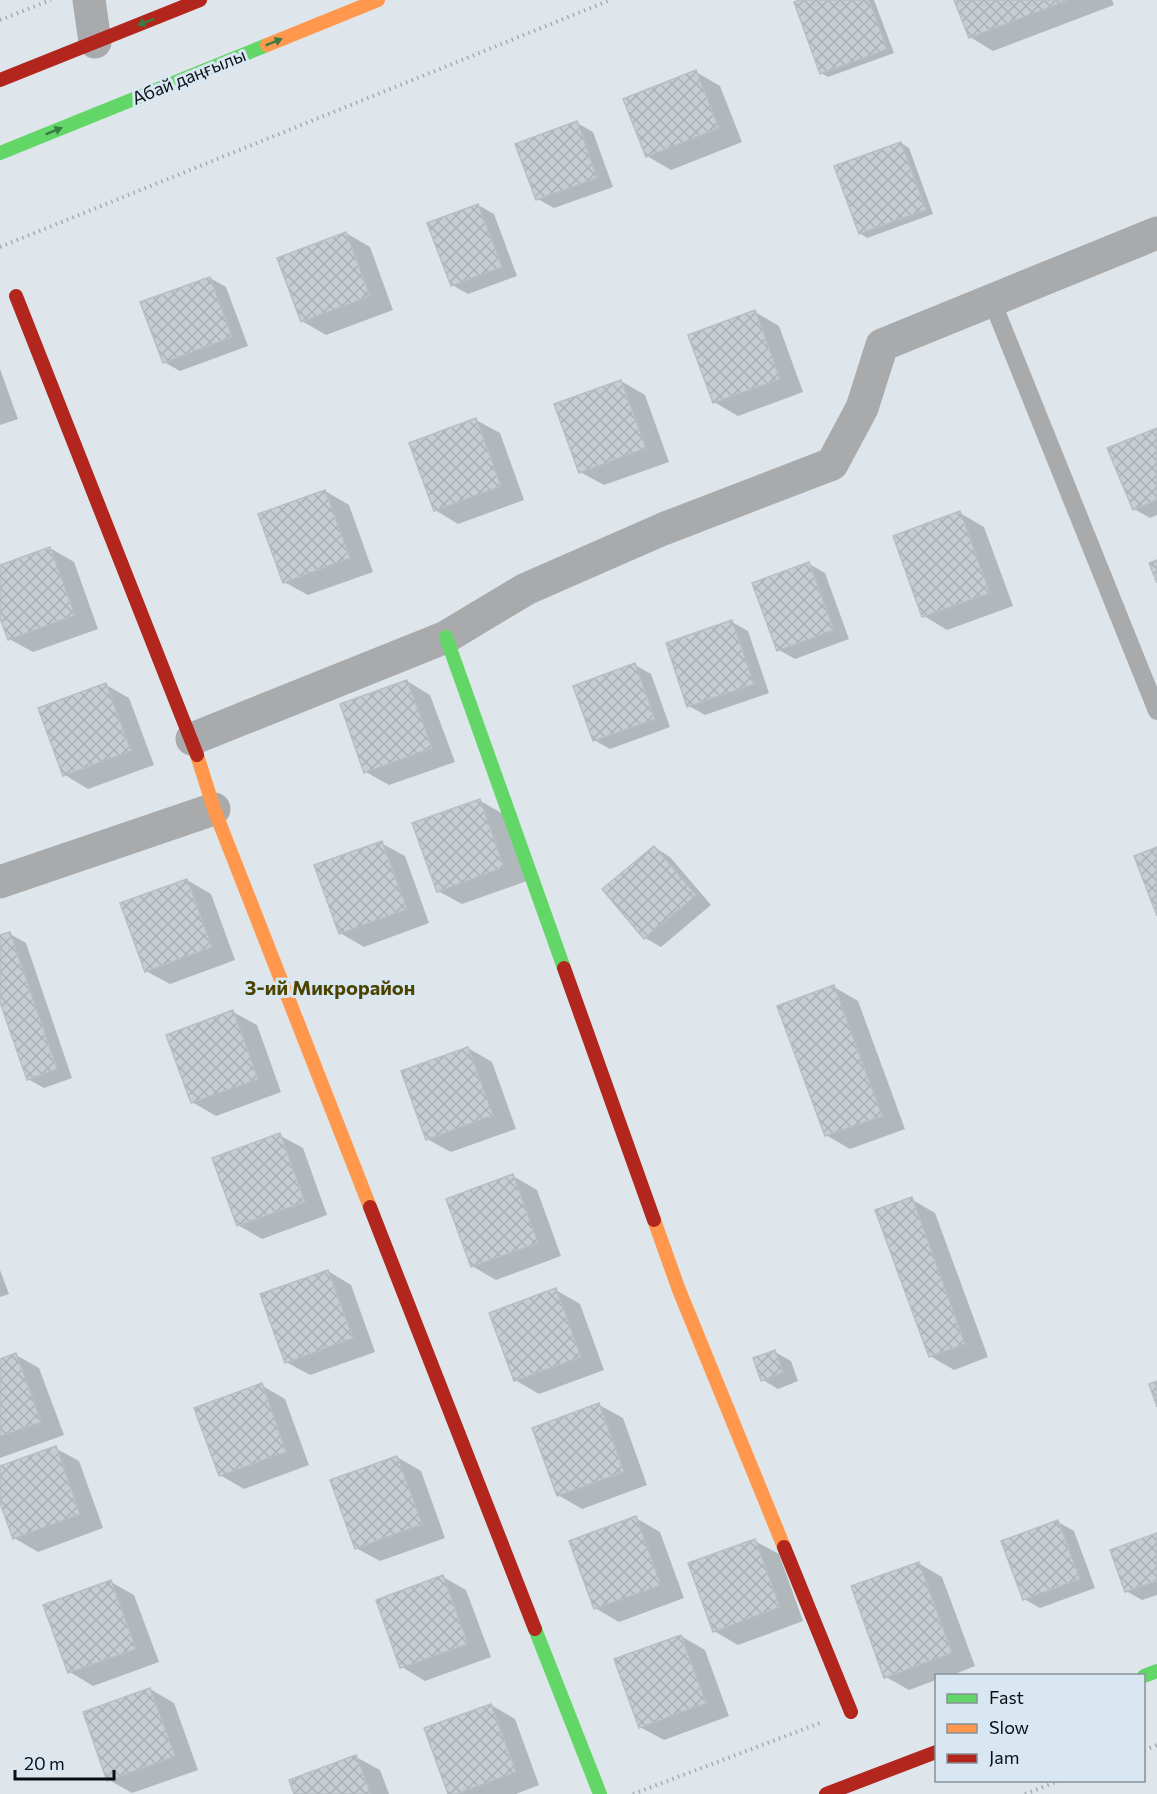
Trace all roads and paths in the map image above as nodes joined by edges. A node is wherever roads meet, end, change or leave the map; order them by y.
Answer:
1 (51, 0) edge
2 (89, 0) edge
3 (200, 0) edge
4 (378, 0) edge
5 (610, 0) edge
6 (0, 20) edge
7 (95, 42) junction
8 (0, 80) edge
9 (0, 153) edge
10 (1157, 233) edge
11 (0, 248) edge
12 (16, 296) dead end
13 (992, 301) junction
14 (446, 637) junction
15 (1157, 711) edge
16 (192, 740) junction
17 (214, 809) junction
18 (0, 882) edge
19 (850, 1712) joint
20 (935, 1752) edge
21 (1056, 1782) edge
22 (600, 1794) edge
23 (633, 1794) edge
24 (826, 1794) edge
25 (1025, 1794) edge

1 - 6 path
2 - 7 street
3 -> 7 street
9 -> 4 street, Абай даңғылы
5 - 11 path
7 - 8 street
10 - 13 street
12 - 16 street
13 - 14 street
13 - 15 lane
14 - 16 street
14 - 19 street
16 - 17 street
17 - 18 street
17 - 22 street
19 - 23 path
20 - 24 street
21 - 25 path

